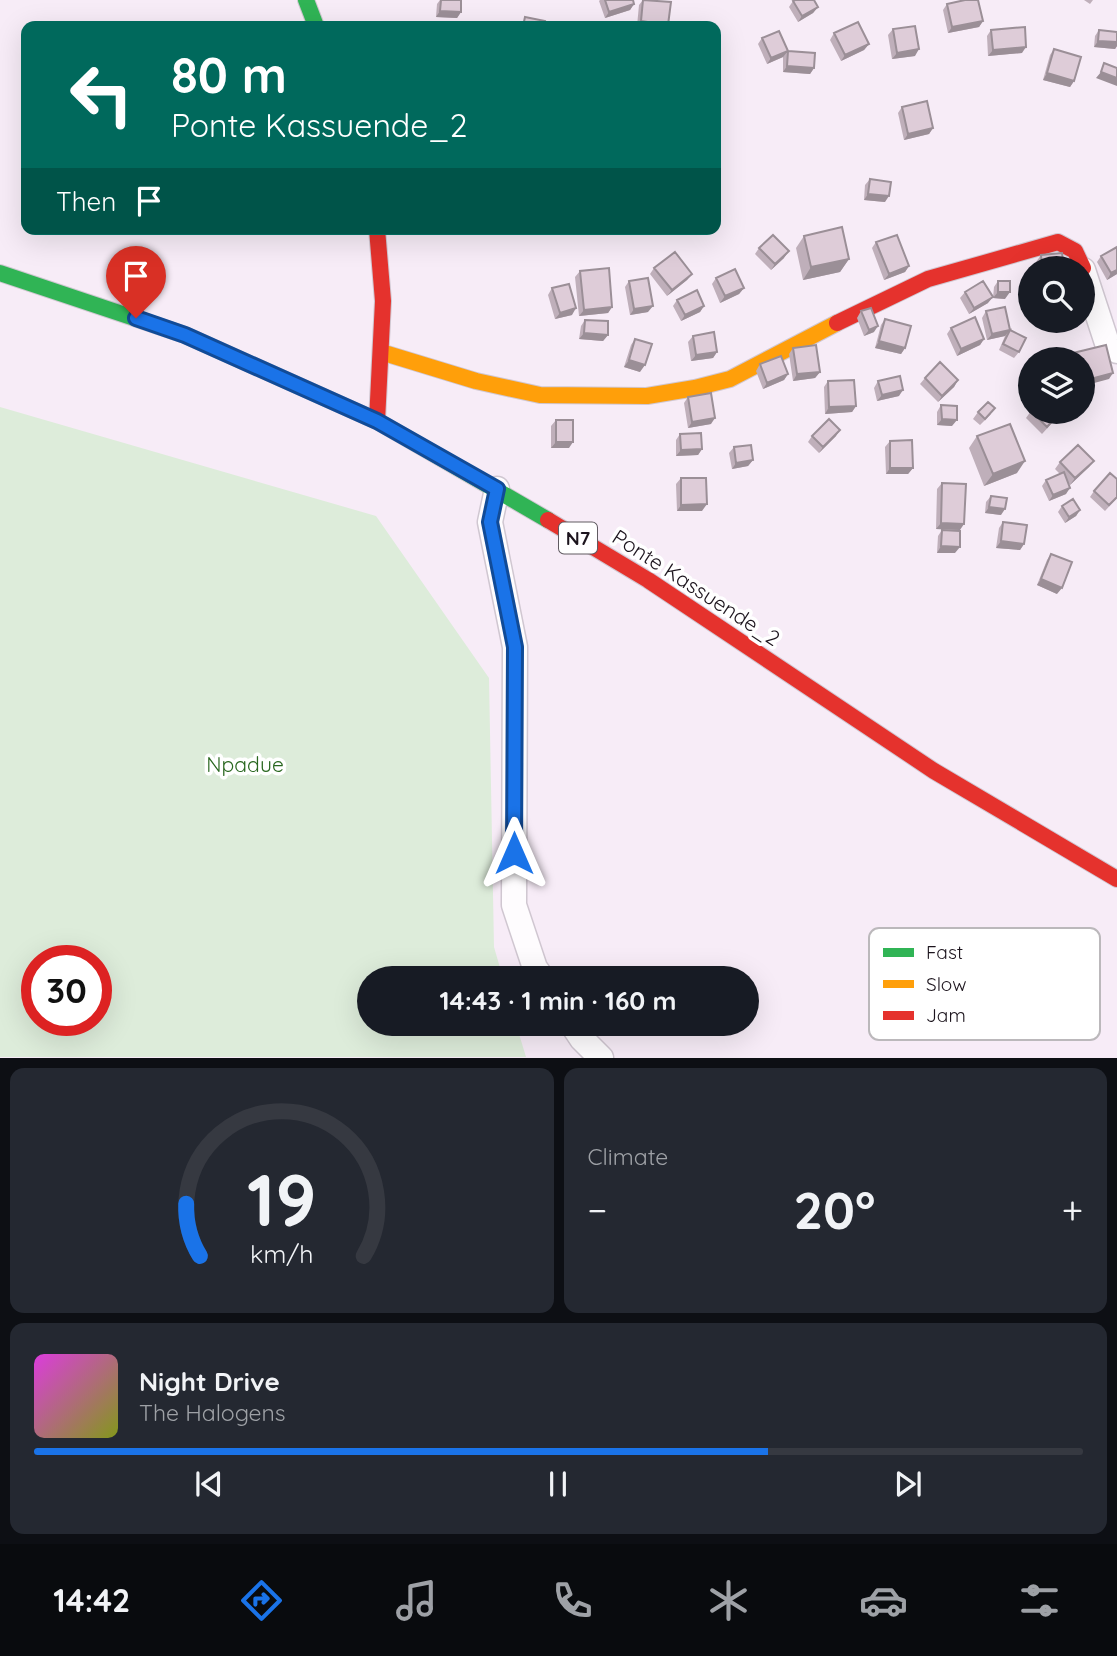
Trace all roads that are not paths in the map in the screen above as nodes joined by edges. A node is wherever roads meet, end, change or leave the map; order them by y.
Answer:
1 (306, 0) edge
2 (314, 21) edge
3 (378, 235) edge
4 (1079, 256) edge
5 (0, 273) edge
6 (1095, 306) edge
7 (1117, 351) edge
8 (381, 352) junction
9 (377, 421) junction
10 (497, 489) junction
11 (1117, 879) edge
12 (534, 966) edge
13 (580, 1036) edge
14 (601, 1058) edge

1 - 2 main road
3 - 8 main road
4 - 8 main road
5 - 9 main road, Ponte Kassuende_2 / N7
6 - 7 street
8 - 9 main road
9 - 10 main road, Ponte Kassuende_2 / N7
10 - 11 main road, Ponte Kassuende_2 / N7
10 - 12 street
13 - 14 street

